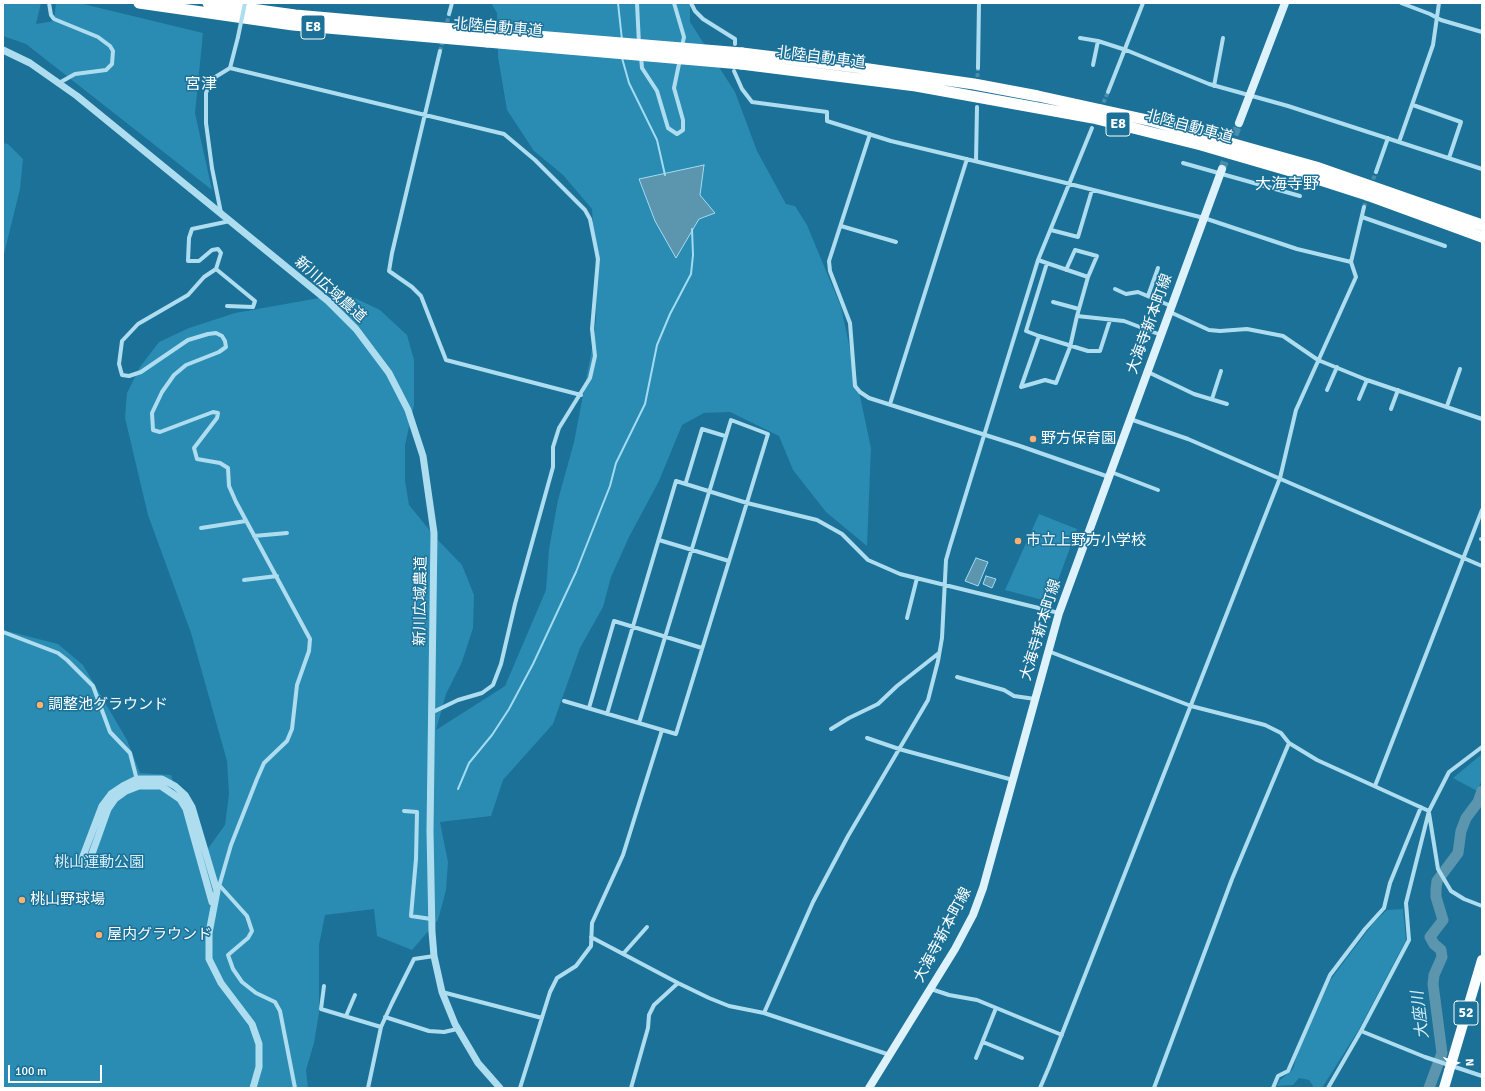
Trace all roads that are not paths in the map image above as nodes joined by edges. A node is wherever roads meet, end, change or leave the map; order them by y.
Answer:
1 (49, 3) edge
2 (139, 3) edge
3 (208, 3) edge
4 (245, 3) edge
5 (250, 3) edge
6 (452, 3) edge
7 (637, 3) edge
8 (674, 3) edge
9 (691, 3) edge
10 (979, 3) edge
11 (1143, 3) edge
12 (1285, 3) edge
13 (1401, 3) edge
14 (1439, 3) edge
15 (449, 14) tunnel mouth
16 (1436, 17) junction
17 (414, 25) junction
18 (1482, 32) edge
19 (488, 37) junction
20 (1080, 38) dead end
21 (1223, 38) dead end
22 (1098, 41) junction
23 (735, 44) dead end
24 (3, 50) edge
25 (1126, 50) junction
26 (440, 51) tunnel mouth
27 (739, 63) junction
28 (1093, 65) dead end
29 (230, 68) junction
30 (978, 68) tunnel mouth
31 (59, 83) junction
32 (1214, 86) junction
33 (1108, 92) tunnel mouth
34 (1250, 95) junction
35 (1413, 104) junction
36 (977, 107) dead end
37 (426, 116) junction
38 (1239, 123) tunnel mouth
39 (1092, 128) dead end
40 (870, 134) junction
41 (1388, 138) junction
42 (1399, 142) junction
43 (1449, 158) junction
44 (967, 159) junction
45 (976, 161) junction
46 (1183, 163) dead end
47 (1482, 169) edge
48 (1221, 171) junction
49 (1376, 172) tunnel mouth
50 (1070, 185) junction
51 (1092, 190) junction
52 (1300, 196) dead end
53 (1364, 207) tunnel mouth
54 (221, 213) junction
55 (1362, 217) junction
56 (1204, 218) junction
57 (231, 221) junction
58 (1482, 225) edge
59 (841, 226) junction
60 (1051, 230) junction
61 (1482, 237) edge
62 (896, 242) dead end
63 (1445, 246) dead end
64 (1038, 260) junction
65 (1352, 262) junction
66 (1047, 263) junction
67 (1158, 268) dead end
68 (216, 269) junction
69 (1066, 270) junction
70 (1088, 277) junction
71 (1115, 288) dead end
72 (1148, 296) junction
73 (1053, 302) dead end
74 (228, 306) dead end
75 (1079, 309) junction
76 (1171, 309) junction
77 (1077, 316) junction
78 (1110, 320) junction
79 (1161, 335) junction
80 (1039, 336) junction
81 (1070, 347) junction
82 (1318, 360) junction
83 (1337, 367) junction
84 (1460, 369) dead end
85 (1221, 371) dead end
86 (1147, 372) junction
87 (1367, 380) junction
88 (1327, 390) dead end
89 (1398, 390) junction
90 (580, 395) junction
91 (1212, 399) junction
92 (1359, 399) dead end
93 (890, 404) junction
94 (1227, 404) dead end
95 (1447, 406) junction
96 (1391, 409) dead end
97 (1130, 419) junction
98 (1482, 419) edge
99 (984, 434) junction
100 (725, 436) junction
101 (1110, 474) junction
102 (1280, 478) junction
103 (686, 482) junction
104 (1158, 490) dead end
105 (709, 491) junction
106 (747, 503) junction
107 (1482, 510) edge
108 (246, 521) junction
109 (201, 528) dead end
110 (287, 533) dead end
111 (254, 536) junction
112 (659, 540) junction
113 (691, 549) junction
114 (1464, 559) junction
115 (729, 561) junction
116 (1482, 566) edge
117 (277, 576) junction
118 (917, 578) junction
119 (244, 580) dead end
120 (945, 584) junction
121 (1059, 613) junction
122 (907, 618) dead end
123 (633, 627) junction
124 (3, 632) edge
125 (664, 637) junction
126 (702, 648) junction
127 (1048, 651) junction
128 (939, 652) junction
129 (957, 677) dead end
130 (1034, 699) junction
131 (564, 701) dead end
132 (1191, 706) junction
133 (589, 708) junction
134 (433, 712) junction
135 (608, 714) junction
136 (639, 723) junction
137 (831, 729) dead end
138 (662, 730) junction
139 (867, 738) dead end
140 (1289, 743) junction
141 (1482, 747) edge
142 (899, 749) junction
143 (1013, 780) junction
144 (138, 783) junction
145 (1375, 786) junction
146 (1421, 807) junction
147 (404, 810) dead end
148 (1429, 811) junction
149 (84, 865) dead end
150 (220, 886) junction
151 (1482, 906) edge
152 (213, 907) junction
153 (432, 919) junction
154 (647, 927) dead end
155 (591, 937) junction
156 (623, 954) junction
157 (434, 956) junction
158 (1482, 960) edge
159 (678, 983) junction
160 (324, 986) dead end
161 (931, 988) junction
162 (442, 992) junction
163 (355, 995) dead end
164 (996, 1008) junction
165 (764, 1013) junction
166 (346, 1016) junction
167 (385, 1017) junction
168 (542, 1018) junction
169 (381, 1027) junction
170 (457, 1029) junction
171 (1362, 1031) junction
172 (1062, 1035) junction
173 (983, 1042) junction
174 (890, 1055) junction
175 (976, 1058) dead end
176 (1022, 1058) dead end
177 (1450, 1065) junction
178 (1482, 1076) edge
179 (253, 1088) edge
180 (295, 1088) edge
181 (368, 1088) edge
182 (499, 1088) edge
183 (520, 1088) edge
184 (631, 1088) edge
185 (869, 1088) edge
186 (1041, 1088) edge
187 (1154, 1088) edge
188 (1273, 1088) edge
189 (1328, 1088) edge
190 (1444, 1088) edge

1 - 31 street
2 - 19 highway, 北陸自動車道 / E8
3 - 17 highway, 北陸自動車道 / E8
4 - 29 street, bridge
5 - 17 highway
6 - 15 street
7 - 8 street
9 - 23 street
10 - 30 street
11 - 25 street
12 - 34 main road
13 - 16 street
14 - 16 street
16 - 18 street
16 - 35 street
17 - 19 highway, 北陸自動車道 / E8
19 - 27 highway, 北陸自動車道 / E8, bridge
20 - 22 street
21 - 32 street
22 - 25 street
22 - 28 street
24 - 31 street, 新川広域農道
25 - 32 street
25 - 33 street
26 - 37 street
27 - 40 street
27 - 58 highway, 北陸自動車道 / E8
27 - 61 highway, 北陸自動車道 / E8
29 - 37 street
29 - 54 street
31 - 54 street, 新川広域農道
32 - 34 street
34 - 38 main road
34 - 41 street
35 - 42 street
35 - 43 street
36 - 45 street
37 - 90 street
37 - 90 street
39 - 50 street
40 - 44 street
40 - 59 street
41 - 42 street
41 - 49 street
42 - 43 street
43 - 47 street
44 - 45 street
44 - 93 street
45 - 50 street
46 - 48 street
48 - 52 street
48 - 56 main road, 大海寺新本町線
50 - 51 street
50 - 60 street
51 - 56 street
51 - 60 street
53 - 55 street
54 - 57 street, 新川広域農道
55 - 63 street
55 - 65 street
56 - 65 street
56 - 76 main road, 大海寺新本町線
57 - 68 street
57 - 134 street, 新川広域農道
59 - 62 street
59 - 93 street
60 - 64 street
64 - 66 street
64 - 99 street
65 - 82 street
66 - 69 street
66 - 80 street
67 - 72 street
68 - 74 street
68 - 108 street
69 - 70 street
69 - 70 street
70 - 75 street
71 - 72 street
72 - 76 street
73 - 75 street
75 - 77 street
76 - 79 main road, 大海寺新本町線
76 - 82 street
77 - 78 street
77 - 81 street
78 - 79 street
78 - 81 street
79 - 86 main road, 大海寺新本町線
80 - 81 street
80 - 81 street
82 - 83 street
82 - 102 street
83 - 87 street
83 - 88 street
84 - 95 street
85 - 91 street
86 - 91 street
86 - 97 main road, 大海寺新本町線
87 - 89 street
87 - 92 street
89 - 95 street
89 - 96 street
90 - 134 street
91 - 94 street
93 - 99 street
95 - 98 street
97 - 101 main road, 大海寺新本町線
97 - 102 street
99 - 101 street
99 - 120 street
100 - 103 street
100 - 105 street
100 - 106 street
101 - 104 street
101 - 121 main road, 大海寺新本町線
102 - 114 street
102 - 132 street
103 - 105 street
103 - 112 street
105 - 106 street
105 - 113 street
106 - 115 street
106 - 118 street
107 - 114 street
108 - 109 street
108 - 111 street
110 - 111 street
111 - 117 street
112 - 113 street
112 - 123 street
113 - 115 street
113 - 125 street
114 - 116 street
114 - 145 street
115 - 126 street
117 - 119 street
117 - 150 street
118 - 120 street
118 - 122 street
120 - 121 street
120 - 128 street
121 - 127 main road, 大海寺新本町線
123 - 125 street
123 - 133 street
123 - 135 street
124 - 144 street
125 - 126 street
125 - 136 street
126 - 138 street
127 - 130 main road, 大海寺新本町線
127 - 132 street
128 - 137 street
128 - 142 street
129 - 130 street
130 - 143 main road, 大海寺新本町線
131 - 133 street
132 - 140 street
132 - 172 street
133 - 135 street
134 - 153 street, 新川広域農道
135 - 136 street
136 - 138 street
138 - 155 street
139 - 142 street
140 - 145 street
140 - 187 street
141 - 148 street
142 - 143 street
142 - 165 street
143 - 161 main road, 大海寺新本町線
144 - 149 street
144 - 152 street
145 - 146 street
146 - 148 street
146 - 188 street
147 - 153 street
148 - 151 street
148 - 171 street
150 - 152 street
150 - 180 street
152 - 179 street
153 - 157 street, 新川広域農道
154 - 156 street
155 - 156 street
155 - 168 street
156 - 159 street
157 - 162 street, 新川広域農道
157 - 167 street
158 - 177 main road, 52
159 - 165 street
159 - 184 street
160 - 166 street
161 - 164 street
161 - 174 main road, 大海寺新本町線
162 - 168 street
162 - 170 street, 新川広域農道
163 - 166 street
164 - 172 street
164 - 173 street
165 - 174 street
166 - 169 street
167 - 169 street
167 - 170 street
168 - 183 street
169 - 181 street
170 - 182 street, 新川広域農道
171 - 177 street
171 - 189 street
172 - 186 street
173 - 175 street
173 - 176 street
174 - 185 main road, 大海寺新本町線
177 - 178 street
177 - 190 main road, 52

